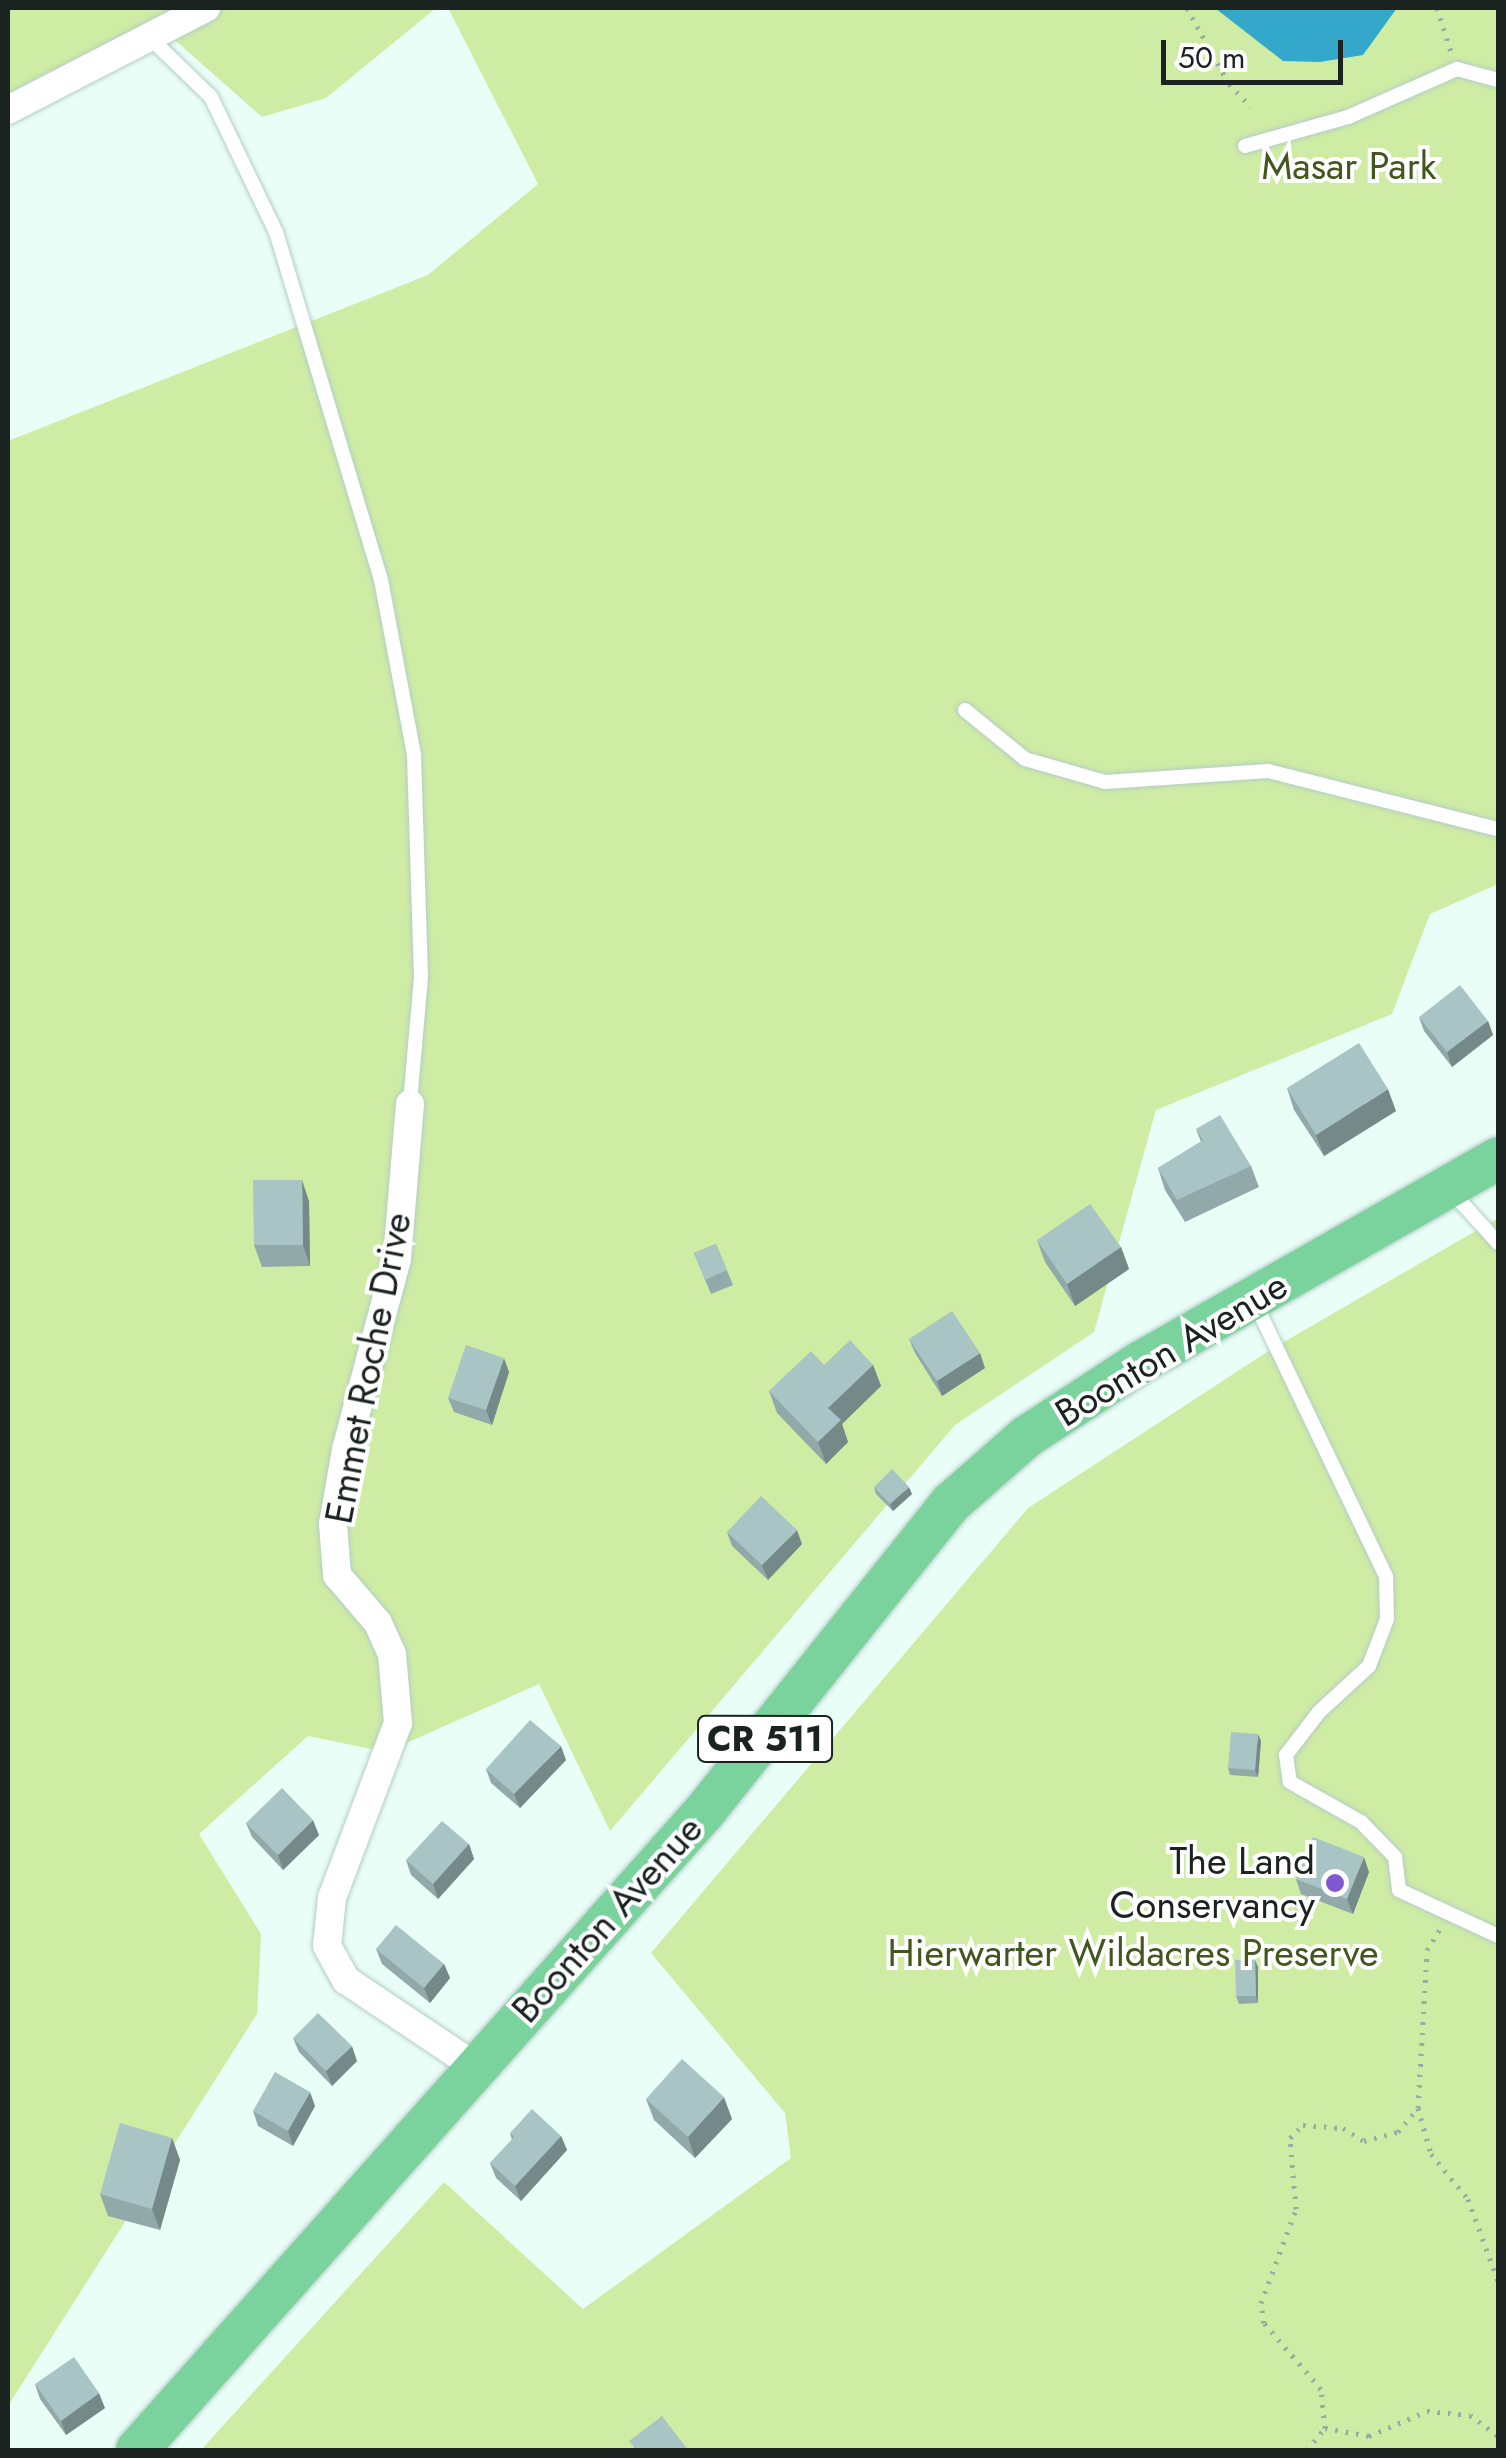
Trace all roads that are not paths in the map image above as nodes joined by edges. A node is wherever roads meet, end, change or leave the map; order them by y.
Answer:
1 (206, 8) edge
2 (150, 39) junction
3 (1498, 80) edge
4 (8, 110) edge
5 (1245, 146) dead end
6 (966, 710) dead end
7 (1498, 829) edge
8 (410, 1104) joint
9 (1498, 1158) edge
10 (1447, 1187) junction
11 (1498, 1243) edge
12 (1252, 1297) junction
13 (1498, 1936) edge
14 (476, 2067) junction
15 (137, 2450) edge

1 - 2 street
2 - 4 street
2 - 8 lane
3 - 5 lane
6 - 7 lane
8 - 14 street, Emmet Roche Drive
9 - 10 main road, Boonton Avenue / CR 511
10 - 11 lane
10 - 12 main road, Boonton Avenue / CR 511
12 - 13 lane
12 - 14 main road, Boonton Avenue / CR 511
14 - 15 main road, Boonton Avenue / CR 511

